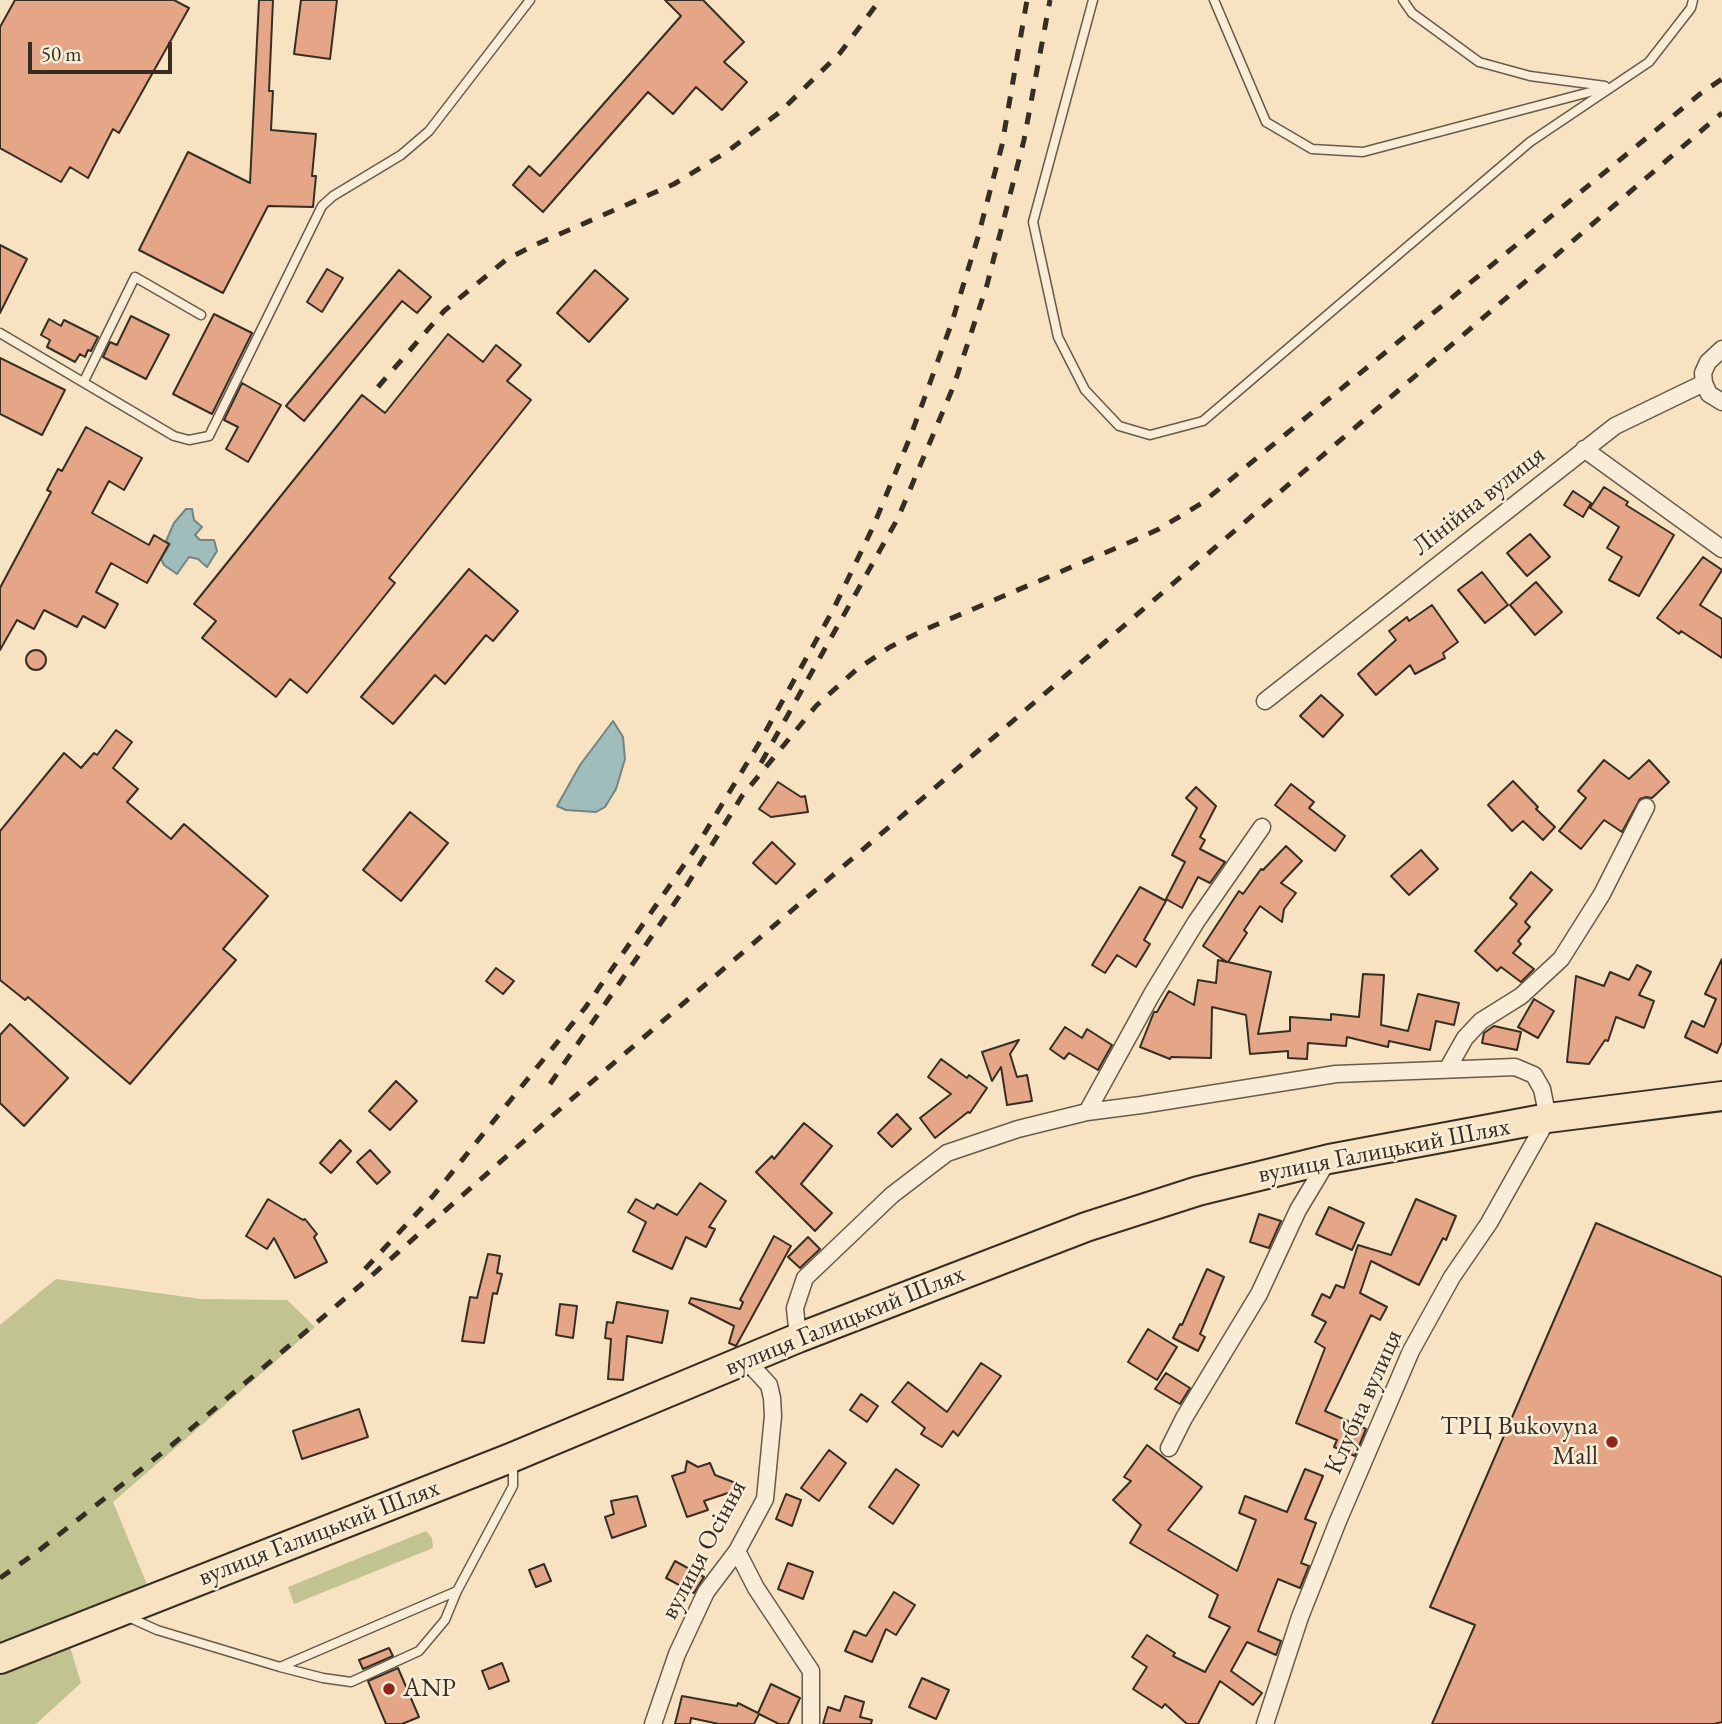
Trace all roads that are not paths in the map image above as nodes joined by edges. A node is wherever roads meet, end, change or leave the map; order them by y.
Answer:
1 (530, 0) edge
2 (1093, 0) edge
3 (1214, 0) edge
4 (1403, 0) edge
5 (1693, 0) edge
6 (1611, 86) junction
7 (201, 315) dead end
8 (0, 333) edge
9 (1722, 349) edge
10 (84, 381) junction
11 (1704, 383) junction
12 (1722, 402) edge
13 (1584, 449) junction
14 (1722, 549) edge
15 (1265, 701) dead end
16 (1646, 807) dead end
17 (1262, 827) dead end
18 (1448, 1068) junction
19 (1722, 1096) edge
20 (1087, 1112) junction
21 (1548, 1118) junction
22 (1329, 1159) junction
23 (798, 1338) junction
24 (746, 1360) junction
25 (1169, 1448) dead end
26 (513, 1457) junction
27 (737, 1550) junction
28 (457, 1591) junction
29 (117, 1612) junction
30 (0, 1659) edge
31 (280, 1667) junction
32 (653, 1724) edge
33 (811, 1724) edge
34 (1265, 1724) edge

1 - 10 lane
2 - 6 lane
3 - 6 lane
4 - 6 lane
5 - 6 lane
7 - 10 lane
8 - 10 lane
9 - 11 street
11 - 12 street
11 - 13 street, Лінійна вулиця
13 - 14 street
13 - 15 street, Лінійна вулиця
16 - 18 street
17 - 20 street
18 - 20 street
18 - 21 street
19 - 21 highway, вулиця Галицький Шлях
20 - 23 street
21 - 22 highway, вулиця Галицький Шлях
21 - 34 street, Клубна вулиця
22 - 23 highway, вулиця Галицький Шлях
22 - 25 street
23 - 24 highway, вулиця Галицький Шлях
24 - 26 highway, вулиця Галицький Шлях
24 - 27 street, вулиця Осіння
26 - 28 lane
26 - 29 highway, вулиця Галицький Шлях
27 - 32 street, вулиця Осіння
27 - 33 street
28 - 31 lane
28 - 31 lane
29 - 30 highway, вулиця Галицький Шлях
29 - 31 lane

